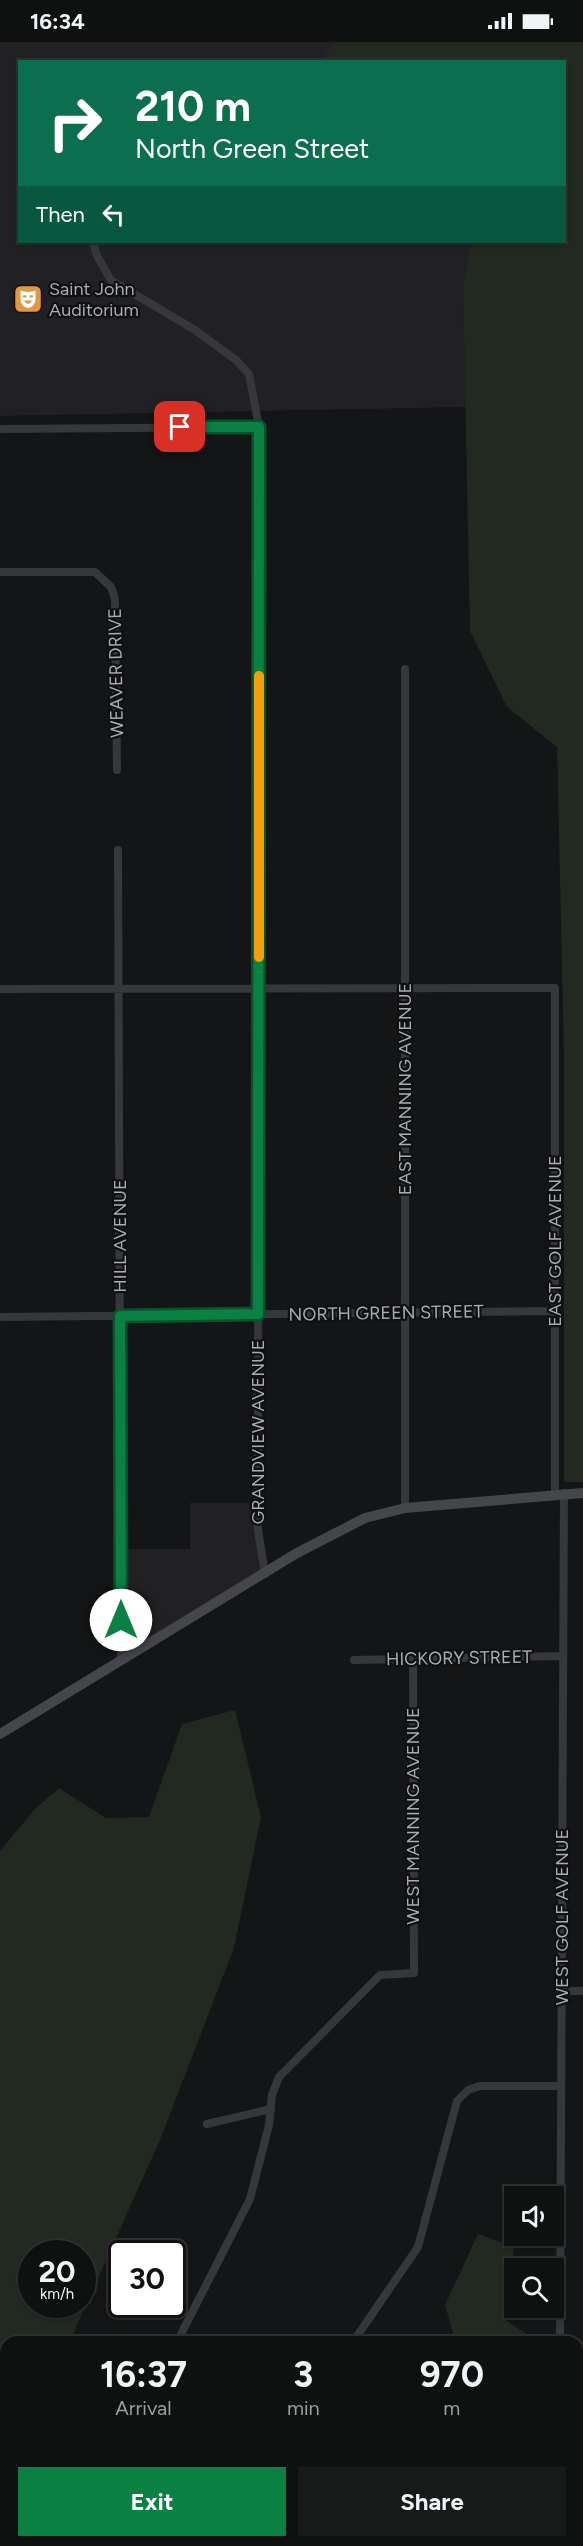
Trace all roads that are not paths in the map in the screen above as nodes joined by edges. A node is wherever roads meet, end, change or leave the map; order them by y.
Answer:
1 (93, 243) edge
2 (259, 427) junction
3 (0, 429) edge
4 (0, 572) edge
5 (405, 669) dead end
6 (117, 770) dead end
7 (118, 850) dead end
8 (259, 988) junction
9 (405, 988) junction
10 (0, 989) edge
11 (118, 989) junction
12 (555, 1311) junction
13 (405, 1313) junction
14 (258, 1314) junction
15 (120, 1316) junction
16 (0, 1317) edge
17 (560, 1493) junction
18 (583, 1493) edge
19 (405, 1508) junction
20 (265, 1574) junction
21 (563, 1656) junction
22 (121, 1658) junction
23 (413, 1659) junction
24 (354, 1660) dead end
25 (0, 1734) edge
26 (561, 1991) junction
27 (583, 1991) edge
28 (561, 2086) junction
29 (271, 2109) junction
30 (207, 2124) dead end
31 (180, 2336) edge
32 (358, 2336) edge
33 (560, 2336) edge

1 - 2 street, GRANDVIEW AVENUE
2 - 3 street
2 - 8 street, GRANDVIEW AVENUE
4 - 6 street, WEAVER DRIVE
5 - 9 street, EAST MANNING AVENUE
7 - 11 street, HILL AVENUE
8 - 9 street
8 - 11 street
8 - 14 street, GRANDVIEW AVENUE
9 - 12 street, EAST GOLF AVENUE
9 - 13 street, EAST MANNING AVENUE
10 - 11 street
11 - 15 street, HILL AVENUE
12 - 13 street, NORTH GREEN STREET
12 - 17 street, EAST GOLF AVENUE
13 - 14 street, NORTH GREEN STREET
13 - 19 street, EAST MANNING AVENUE
14 - 15 street, NORTH GREEN STREET
14 - 20 street, GRANDVIEW AVENUE
15 - 16 street, NORTH GREEN STREET
15 - 22 street, HILL AVENUE
17 - 18 main road
17 - 19 main road
17 - 21 street, WEST GOLF AVENUE
19 - 20 main road
20 - 22 main road
21 - 23 street, HICKORY STREET
21 - 26 street, WEST GOLF AVENUE
22 - 25 main road
23 - 24 street, HICKORY STREET
23 - 29 street, WEST MANNING AVENUE
26 - 27 street
26 - 28 street, WEST GOLF AVENUE
28 - 32 street
28 - 33 street, WEST GOLF AVENUE
29 - 30 street
29 - 31 street

